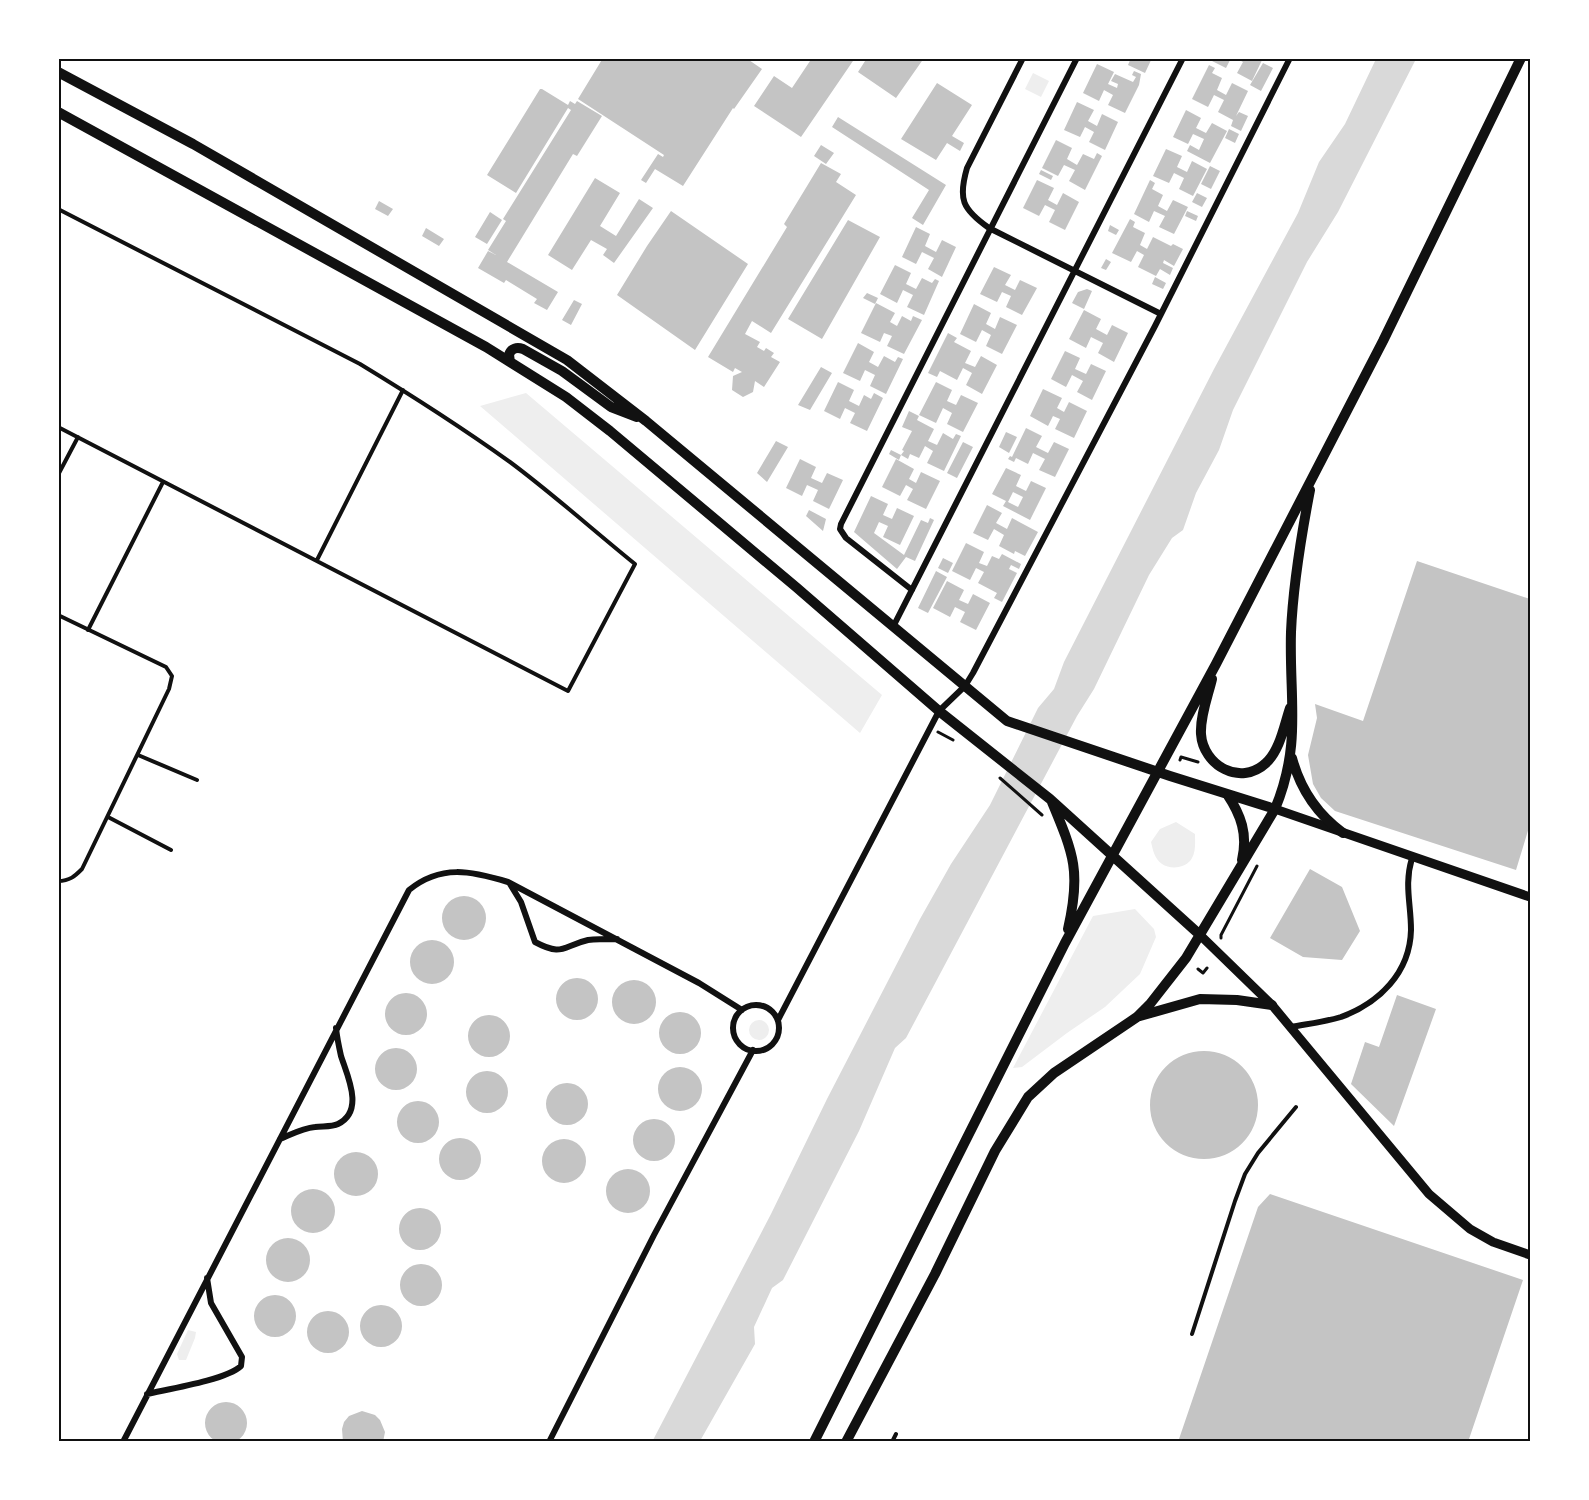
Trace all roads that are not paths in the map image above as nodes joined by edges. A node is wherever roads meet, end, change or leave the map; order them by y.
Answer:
1 (1023, 58) edge
2 (1077, 58) edge
3 (1183, 58) edge
4 (1290, 58) edge
5 (1521, 58) edge
6 (58, 72) edge
7 (58, 112) edge
8 (58, 208) edge
9 (990, 228) junction
10 (1075, 271) junction
11 (1161, 314) junction
12 (510, 362) junction
13 (402, 390) junction
14 (646, 421) junction
15 (58, 427) edge
16 (78, 437) junction
17 (58, 475) edge
18 (1312, 478) junction
19 (163, 482) junction
20 (317, 560) junction
21 (912, 590) junction
22 (58, 615) edge
23 (893, 627) junction
24 (88, 630) junction
25 (1216, 664) junction
26 (965, 686) junction
27 (1293, 698) junction
28 (939, 711) junction
29 (138, 755) junction
30 (1291, 755) junction
31 (1157, 771) junction
32 (197, 780) dead end
33 (1227, 794) junction
34 (1048, 798) junction
35 (1275, 809) junction
36 (108, 817) junction
37 (1343, 833) junction
38 (171, 850) dead end
39 (1113, 856) junction
40 (1412, 858) junction
41 (1240, 869) junction
42 (58, 881) edge
43 (510, 883) junction
44 (1530, 897) edge
45 (1200, 935) junction
46 (617, 939) junction
47 (1065, 943) junction
48 (1272, 1005) junction
49 (742, 1010) junction
50 (1137, 1017) junction
51 (778, 1020) junction
52 (1292, 1027) junction
53 (336, 1028) junction
54 (753, 1050) junction
55 (1296, 1107) dead end
56 (280, 1140) junction
57 (1530, 1255) edge
58 (207, 1278) junction
59 (1192, 1334) dead end
60 (147, 1394) junction
61 (896, 1434) dead end
62 (123, 1442) edge
63 (549, 1442) edge
64 (814, 1442) edge
65 (846, 1442) edge
66 (892, 1442) edge

1 - 9 street
2 - 9 street
3 - 10 street
4 - 11 street
5 - 18 main road
6 - 14 main road
7 - 12 main road
8 - 13 lane
9 - 10 street
9 - 21 street
10 - 11 street
10 - 21 street
11 - 26 street
12 - 14 main road
12 - 28 main road
13 - 20 lane
13 - 20 lane
14 - 23 main road
15 - 16 lane
16 - 17 lane
16 - 19 lane
18 - 25 main road
18 - 27 main road
19 - 20 lane
19 - 24 lane
21 - 23 street
22 - 24 lane
23 - 26 main road
24 - 29 lane
25 - 27 main road
25 - 31 main road
26 - 28 street
26 - 31 main road
27 - 30 main road
28 - 34 main road
28 - 51 street
29 - 32 lane
29 - 36 lane
30 - 35 main road
30 - 37 main road
31 - 33 main road
31 - 39 main road
33 - 35 main road
33 - 41 main road
34 - 39 main road
34 - 47 main road
35 - 37 street
35 - 41 main road
36 - 38 lane
36 - 42 lane
37 - 40 street
39 - 45 main road
39 - 47 main road
40 - 44 street
40 - 52 street
41 - 45 main road
43 - 46 street
43 - 46 street
43 - 53 street
45 - 48 street
45 - 50 main road
46 - 49 street
47 - 64 main road
48 - 50 main road
48 - 52 street
49 - 51 street
49 - 54 street
50 - 65 main road
51 - 54 street
52 - 57 street
53 - 56 street
53 - 56 street
54 - 63 street
55 - 59 lane
56 - 58 street
58 - 60 street
58 - 60 street
60 - 62 street
61 - 66 lane

